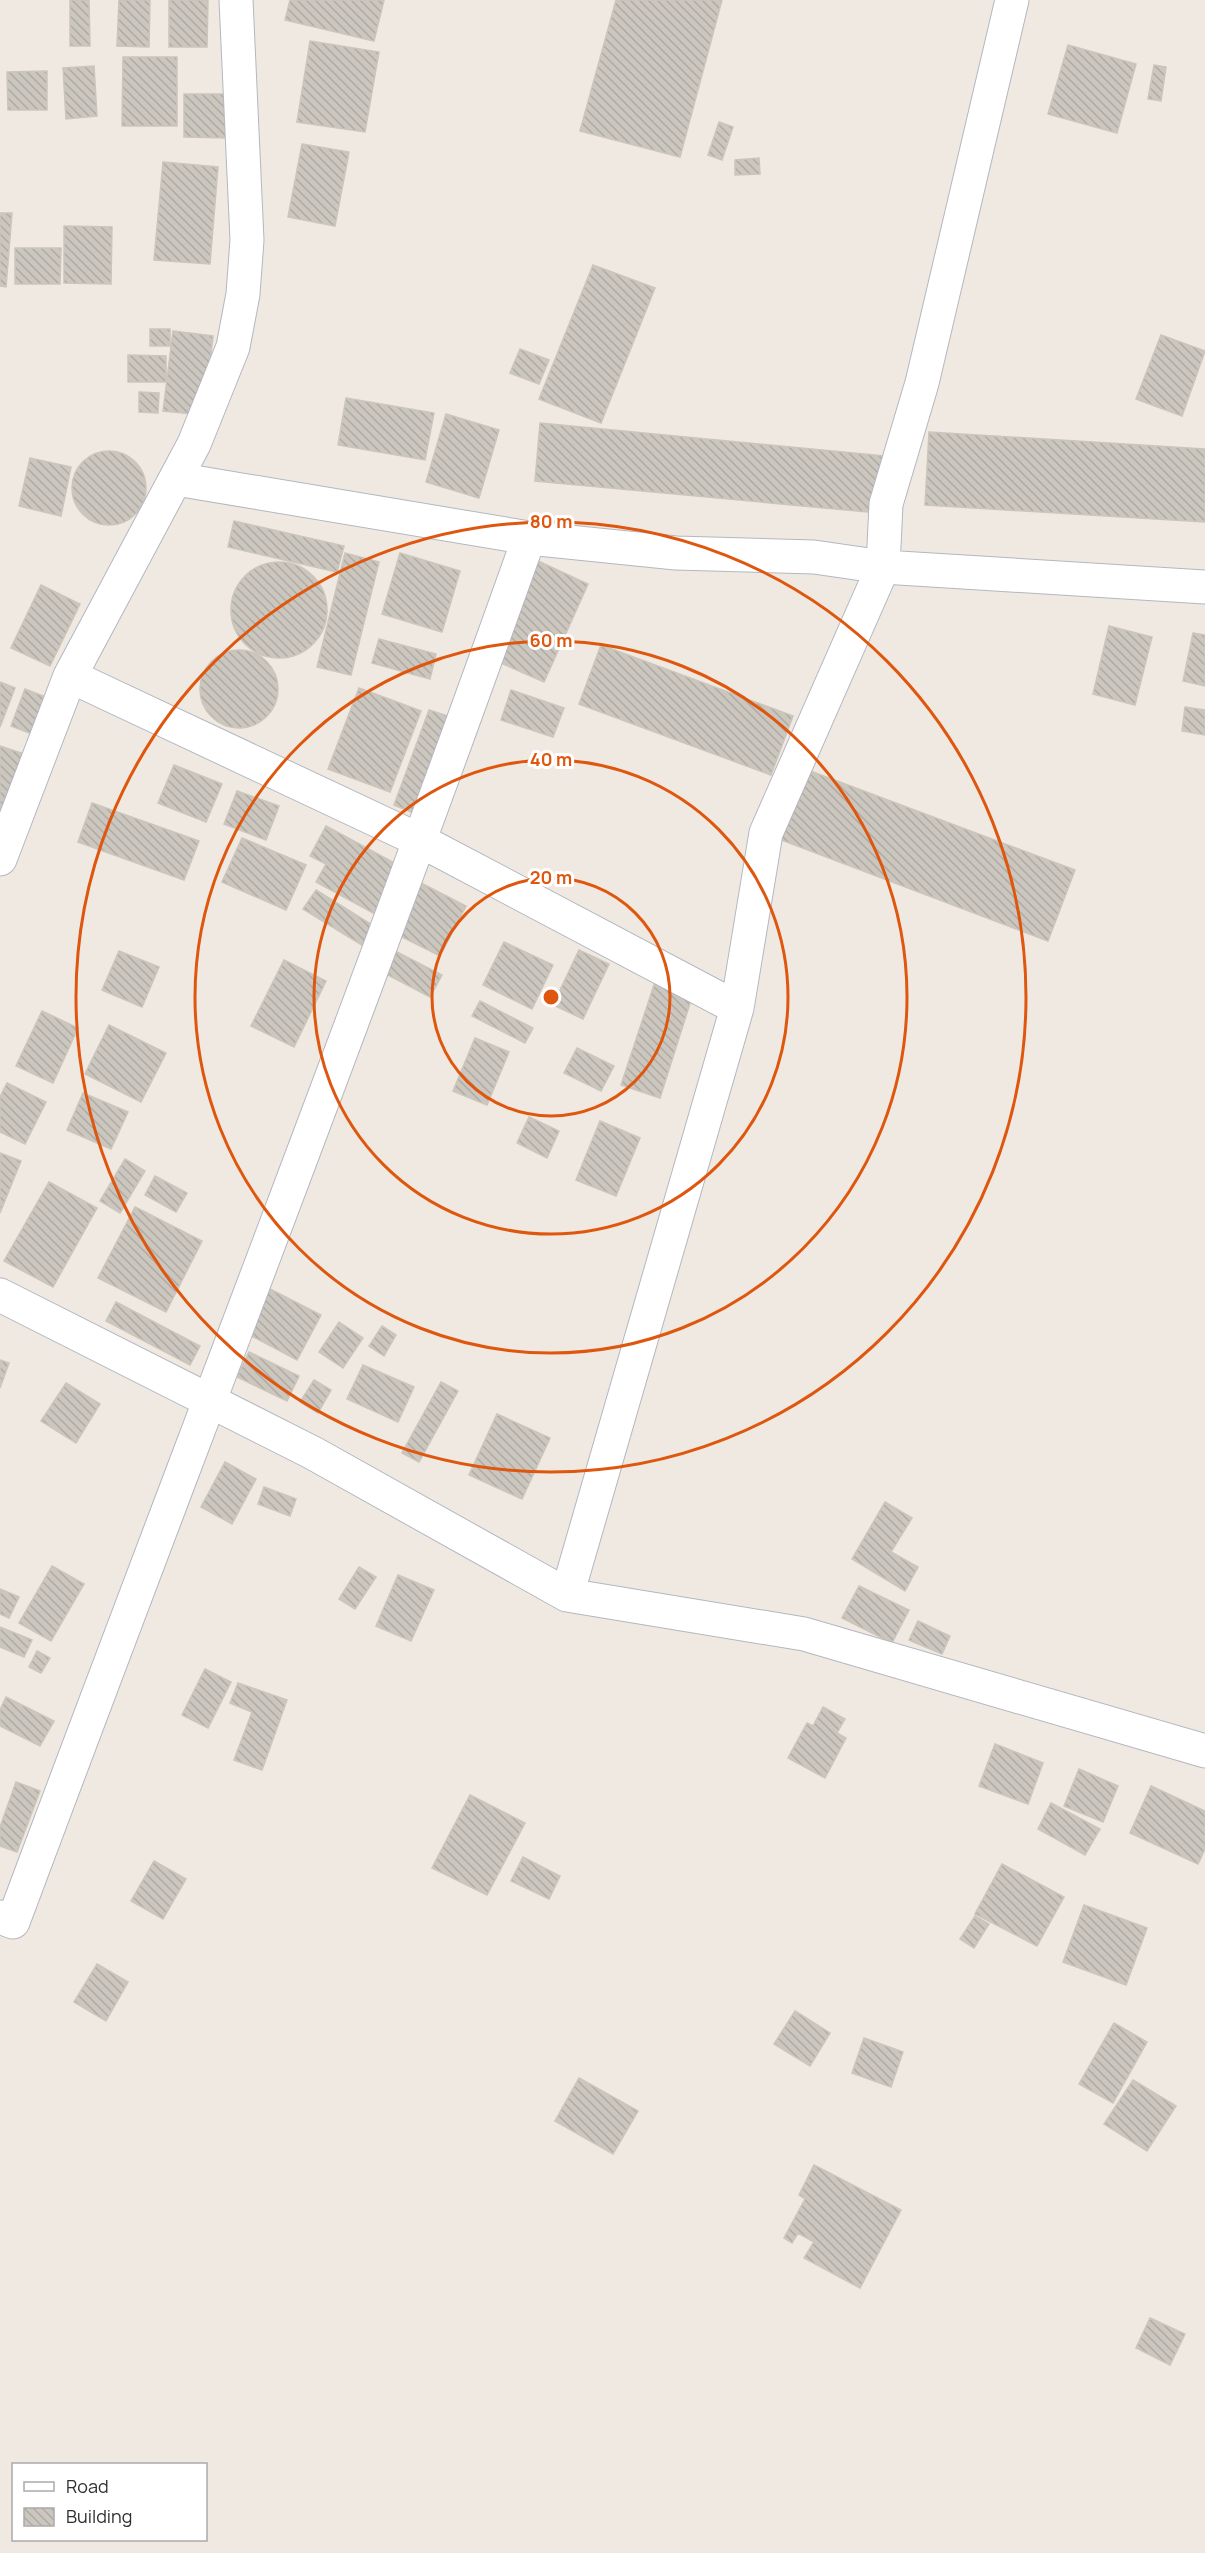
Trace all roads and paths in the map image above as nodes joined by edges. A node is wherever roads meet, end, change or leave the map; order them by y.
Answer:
1 (236, 0) edge
2 (1012, 0) edge
3 (176, 479) junction
4 (529, 538) junction
5 (884, 567) junction
6 (1205, 586) edge
7 (70, 676) junction
8 (421, 842) junction
9 (0, 859) edge
10 (737, 1008) junction
11 (0, 1295) edge
12 (207, 1402) junction
13 (567, 1595) junction
14 (1205, 1751) edge
15 (0, 1917) edge

1 - 3 street
2 - 5 street
3 - 4 street
3 - 7 street
4 - 5 street
4 - 8 street
5 - 6 street
5 - 10 street
7 - 8 street
7 - 9 street
8 - 10 street
8 - 12 street
10 - 13 street
11 - 12 street
12 - 13 street
12 - 15 street
13 - 14 street

